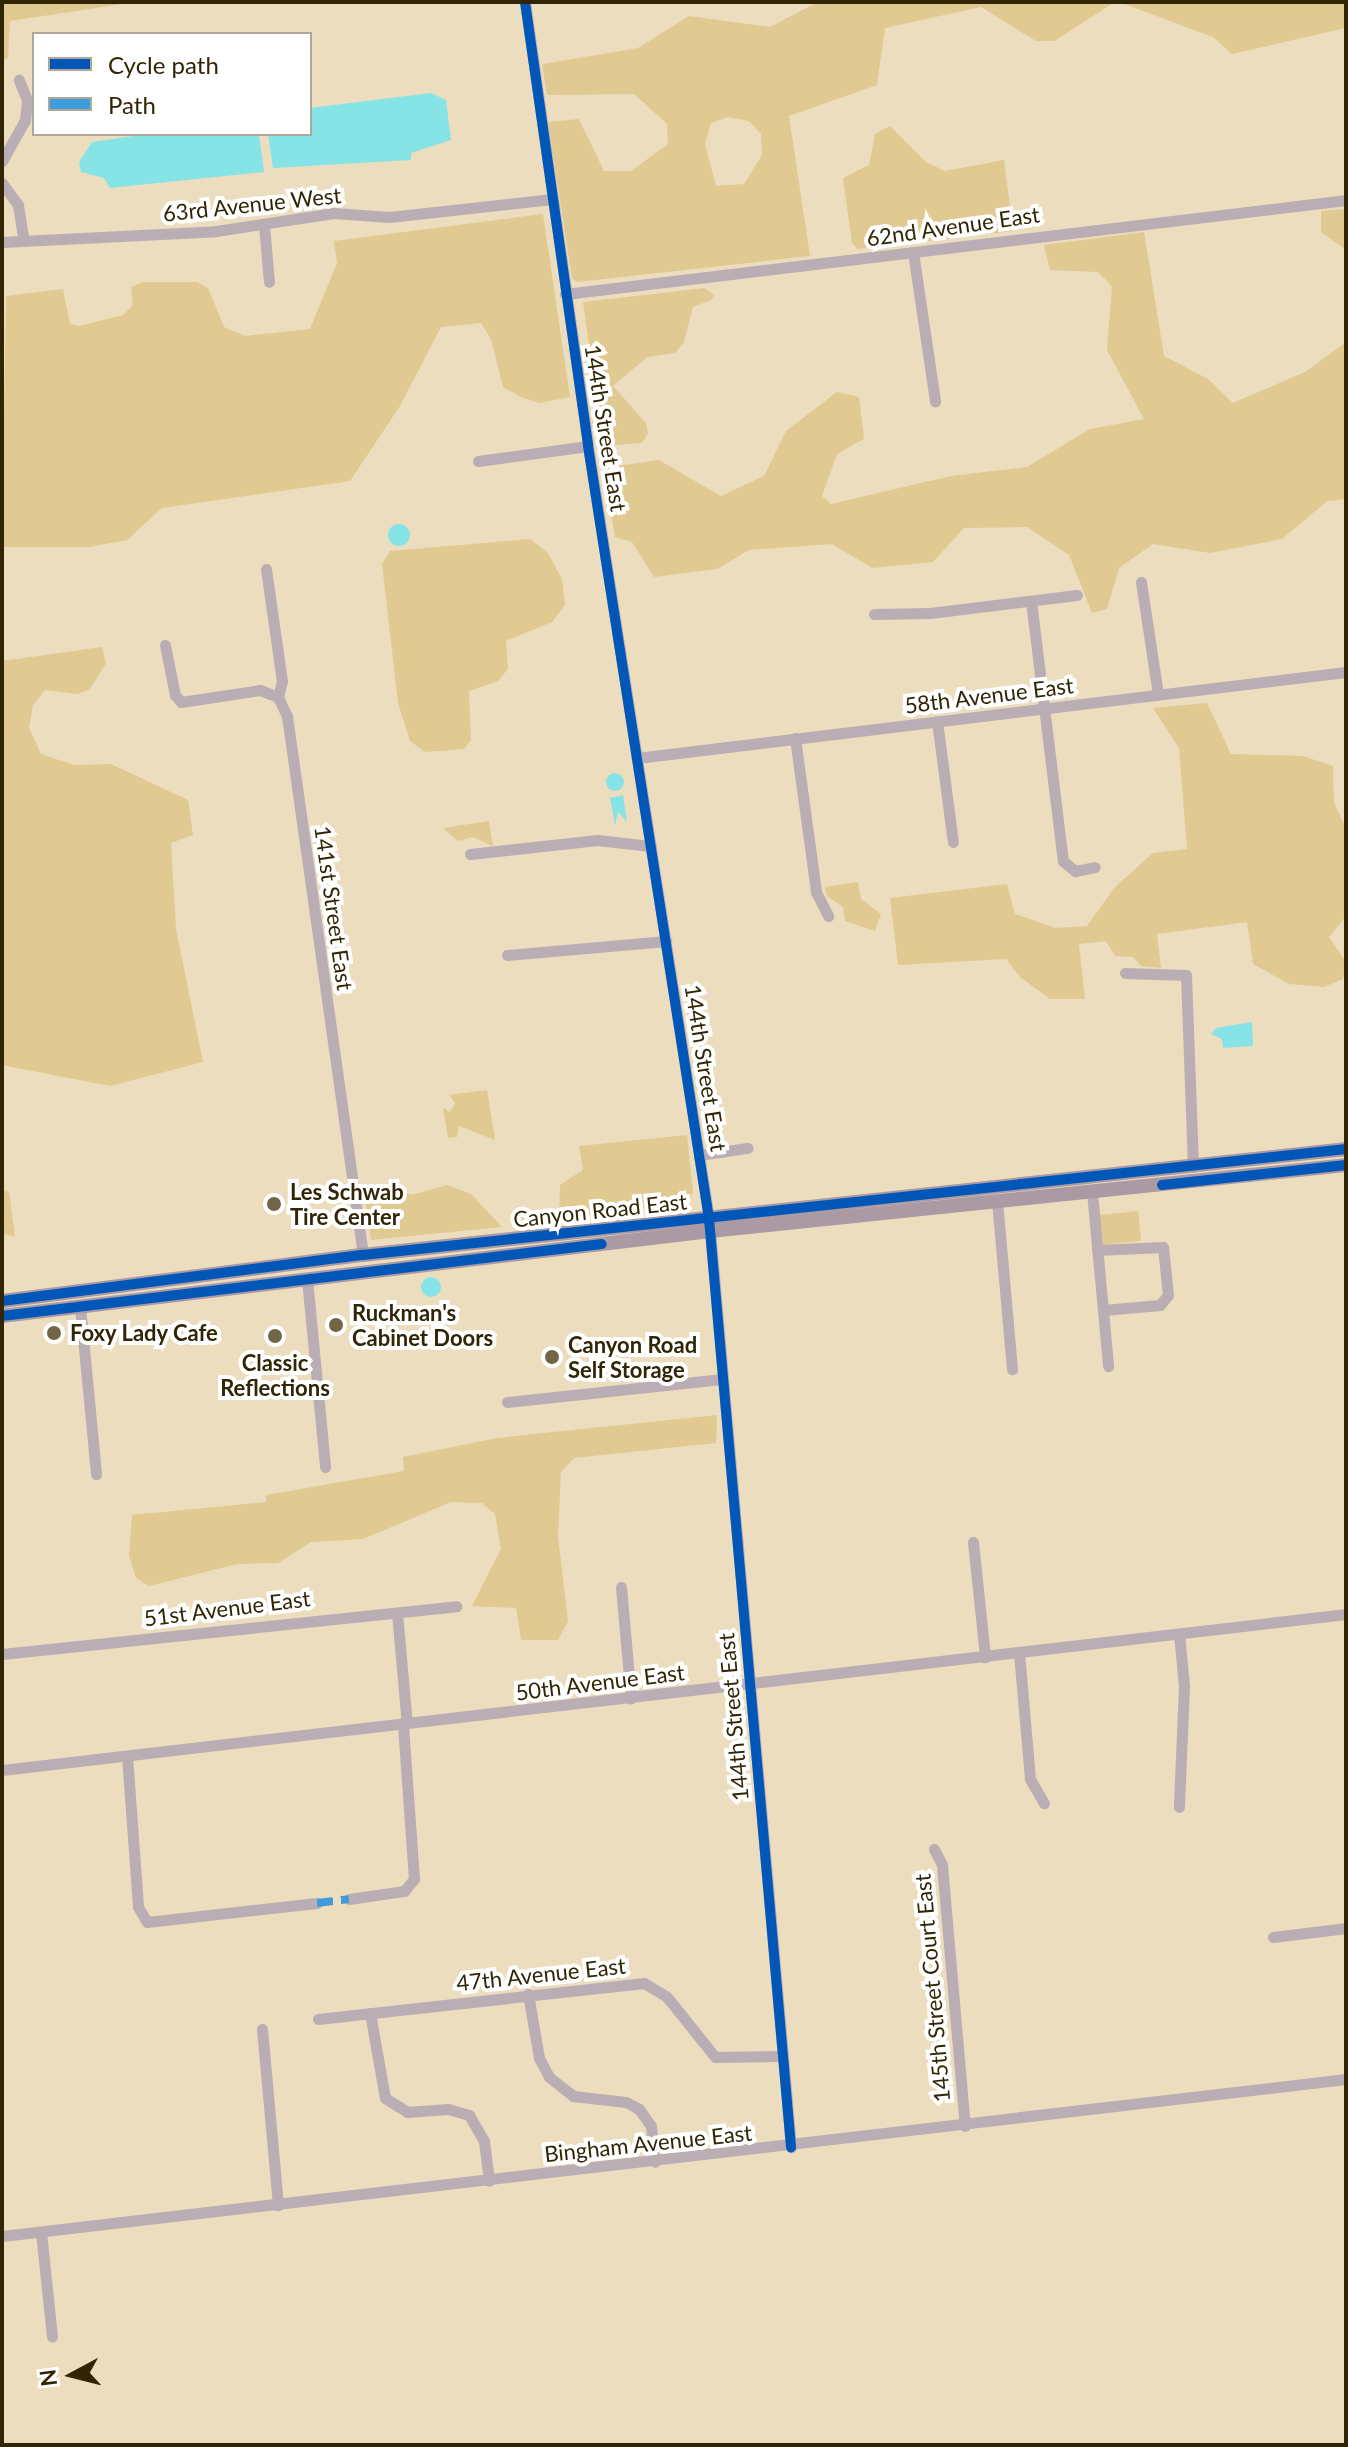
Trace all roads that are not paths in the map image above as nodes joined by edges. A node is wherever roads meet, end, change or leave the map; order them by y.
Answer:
1 (525, 2) edge
2 (19, 80) dead end
3 (2, 161) edge
4 (2, 183) edge
5 (552, 199) junction
6 (1346, 200) edge
7 (264, 225) junction
8 (24, 241) junction
9 (2, 242) edge
10 (913, 252) junction
11 (269, 282) dead end
12 (565, 294) junction
13 (935, 401) dead end
14 (588, 446) junction
15 (478, 461) dead end
16 (266, 569) dead end
17 (1141, 582) dead end
18 (1077, 595) dead end
19 (1031, 601) junction
20 (874, 614) dead end
21 (165, 645) dead end
22 (1346, 672) edge
23 (1158, 695) junction
24 (278, 697) junction
25 (1043, 709) junction
26 (937, 721) junction
27 (795, 738) junction
28 (637, 758) junction
29 (953, 842) dead end
30 (651, 846) junction
31 (470, 854) dead end
32 (1095, 867) dead end
33 (828, 916) dead end
34 (666, 941) junction
35 (507, 955) dead end
36 (1125, 973) dead end
37 (747, 1148) dead end
38 (1346, 1149) edge
39 (699, 1155) junction
40 (1265, 1159) junction
41 (1346, 1165) edge
42 (1193, 1167) junction
43 (1213, 1179) junction
44 (1092, 1192) junction
45 (997, 1201) junction
46 (710, 1225) junction
47 (1097, 1250) junction
48 (363, 1255) junction
49 (307, 1279) junction
50 (143, 1285) junction
51 (2, 1301) edge
52 (80, 1307) junction
53 (1103, 1310) junction
54 (2, 1316) edge
55 (1108, 1366) dead end
56 (1012, 1369) dead end
57 (722, 1379) junction
58 (507, 1402) dead end
59 (325, 1467) dead end
60 (96, 1474) dead end
61 (973, 1542) dead end
62 (621, 1587) dead end
63 (456, 1606) dead end
64 (397, 1613) junction
65 (1346, 1614) edge
66 (1179, 1634) junction
67 (1019, 1653) junction
68 (2, 1654) edge
69 (985, 1657) junction
70 (750, 1685) junction
71 (631, 1699) junction
72 (405, 1725) junction
73 (127, 1756) junction
74 (2, 1770) edge
75 (1044, 1803) dead end
76 (1179, 1807) dead end
77 (934, 1849) dead end
78 (349, 1899) dead end
79 (317, 1903) dead end
80 (1346, 1928) edge
81 (1273, 1937) dead end
82 (528, 1994) junction
83 (370, 2013) junction
84 (318, 2019) dead end
85 (262, 2029) dead end
86 (783, 2056) junction
87 (1346, 2079) edge
88 (965, 2126) junction
89 (791, 2147) junction
90 (655, 2162) junction
91 (489, 2181) junction
92 (278, 2205) junction
93 (41, 2232) junction
94 (2, 2236) edge
95 (52, 2336) dead end

1 - 5 street, 144th Street East
2 - 3 street
4 - 8 street
5 - 7 street, 63rd Avenue West
5 - 12 street, 144th Street East
6 - 10 street, 62nd Avenue East
7 - 8 street, 63rd Avenue West
7 - 11 street
8 - 9 street, 63rd Avenue West
10 - 12 street, 62nd Avenue East
10 - 13 street
12 - 14 street, 144th Street East
14 - 15 street
14 - 28 street, 144th Street East
16 - 24 street, 141st Street East
17 - 23 street
18 - 19 street
19 - 20 street
19 - 25 street
21 - 24 street
22 - 23 street, 58th Avenue East
23 - 25 street, 58th Avenue East
24 - 48 street, 141st Street East
25 - 26 street, 58th Avenue East
25 - 32 street
26 - 27 street, 58th Avenue East
26 - 29 street
27 - 28 street, 58th Avenue East
27 - 33 street
28 - 30 street, 144th Street East
30 - 31 street
30 - 34 street, 144th Street East
34 - 35 street
34 - 39 street, 144th Street East
36 - 42 street
37 - 39 street
38 - 40 main road, Canyon Road East
39 - 46 street, 144th Street East
40 - 42 main road, Canyon Road East
40 - 43 main road
41 - 43 main road, Canyon Road East
42 - 46 main road, Canyon Road East
43 - 44 main road, Canyon Road East
44 - 45 main road, Canyon Road East
44 - 47 street
45 - 46 main road, Canyon Road East
45 - 56 street
46 - 48 main road, Canyon Road East
46 - 49 main road, Canyon Road East
46 - 57 street, 144th Street East
47 - 53 street
47 - 53 street
48 - 49 main road
48 - 50 main road, Canyon Road East
49 - 52 main road, Canyon Road East
49 - 59 street
50 - 51 main road, Canyon Road East
50 - 52 main road
52 - 54 main road, Canyon Road East
52 - 60 street
53 - 55 street
57 - 58 street
57 - 70 street, 144th Street East
61 - 69 street
62 - 71 street
63 - 64 street, 51st Avenue East
64 - 68 street, 51st Avenue East
64 - 72 street
65 - 66 street, 50th Avenue East
66 - 67 street, 50th Avenue East
66 - 76 street
67 - 69 street, 50th Avenue East
67 - 75 street
69 - 70 street, 50th Avenue East
70 - 71 street, 50th Avenue East
70 - 86 street, 144th Street East
71 - 72 street, 50th Avenue East
72 - 73 street, 50th Avenue East
72 - 78 street
73 - 74 street, 50th Avenue East
73 - 79 street
77 - 88 street, 145th Street Court East
80 - 81 street
82 - 83 street, 47th Avenue East
82 - 86 street, 47th Avenue East
82 - 90 street
83 - 84 street, 47th Avenue East
83 - 91 street
85 - 92 street
86 - 89 street, 144th Street East
87 - 88 street, Bingham Avenue East
88 - 89 street, Bingham Avenue East
89 - 90 street, Bingham Avenue East
90 - 91 street, Bingham Avenue East
91 - 92 street, Bingham Avenue East
92 - 93 street, Bingham Avenue East
93 - 94 street, Bingham Avenue East
93 - 95 street

